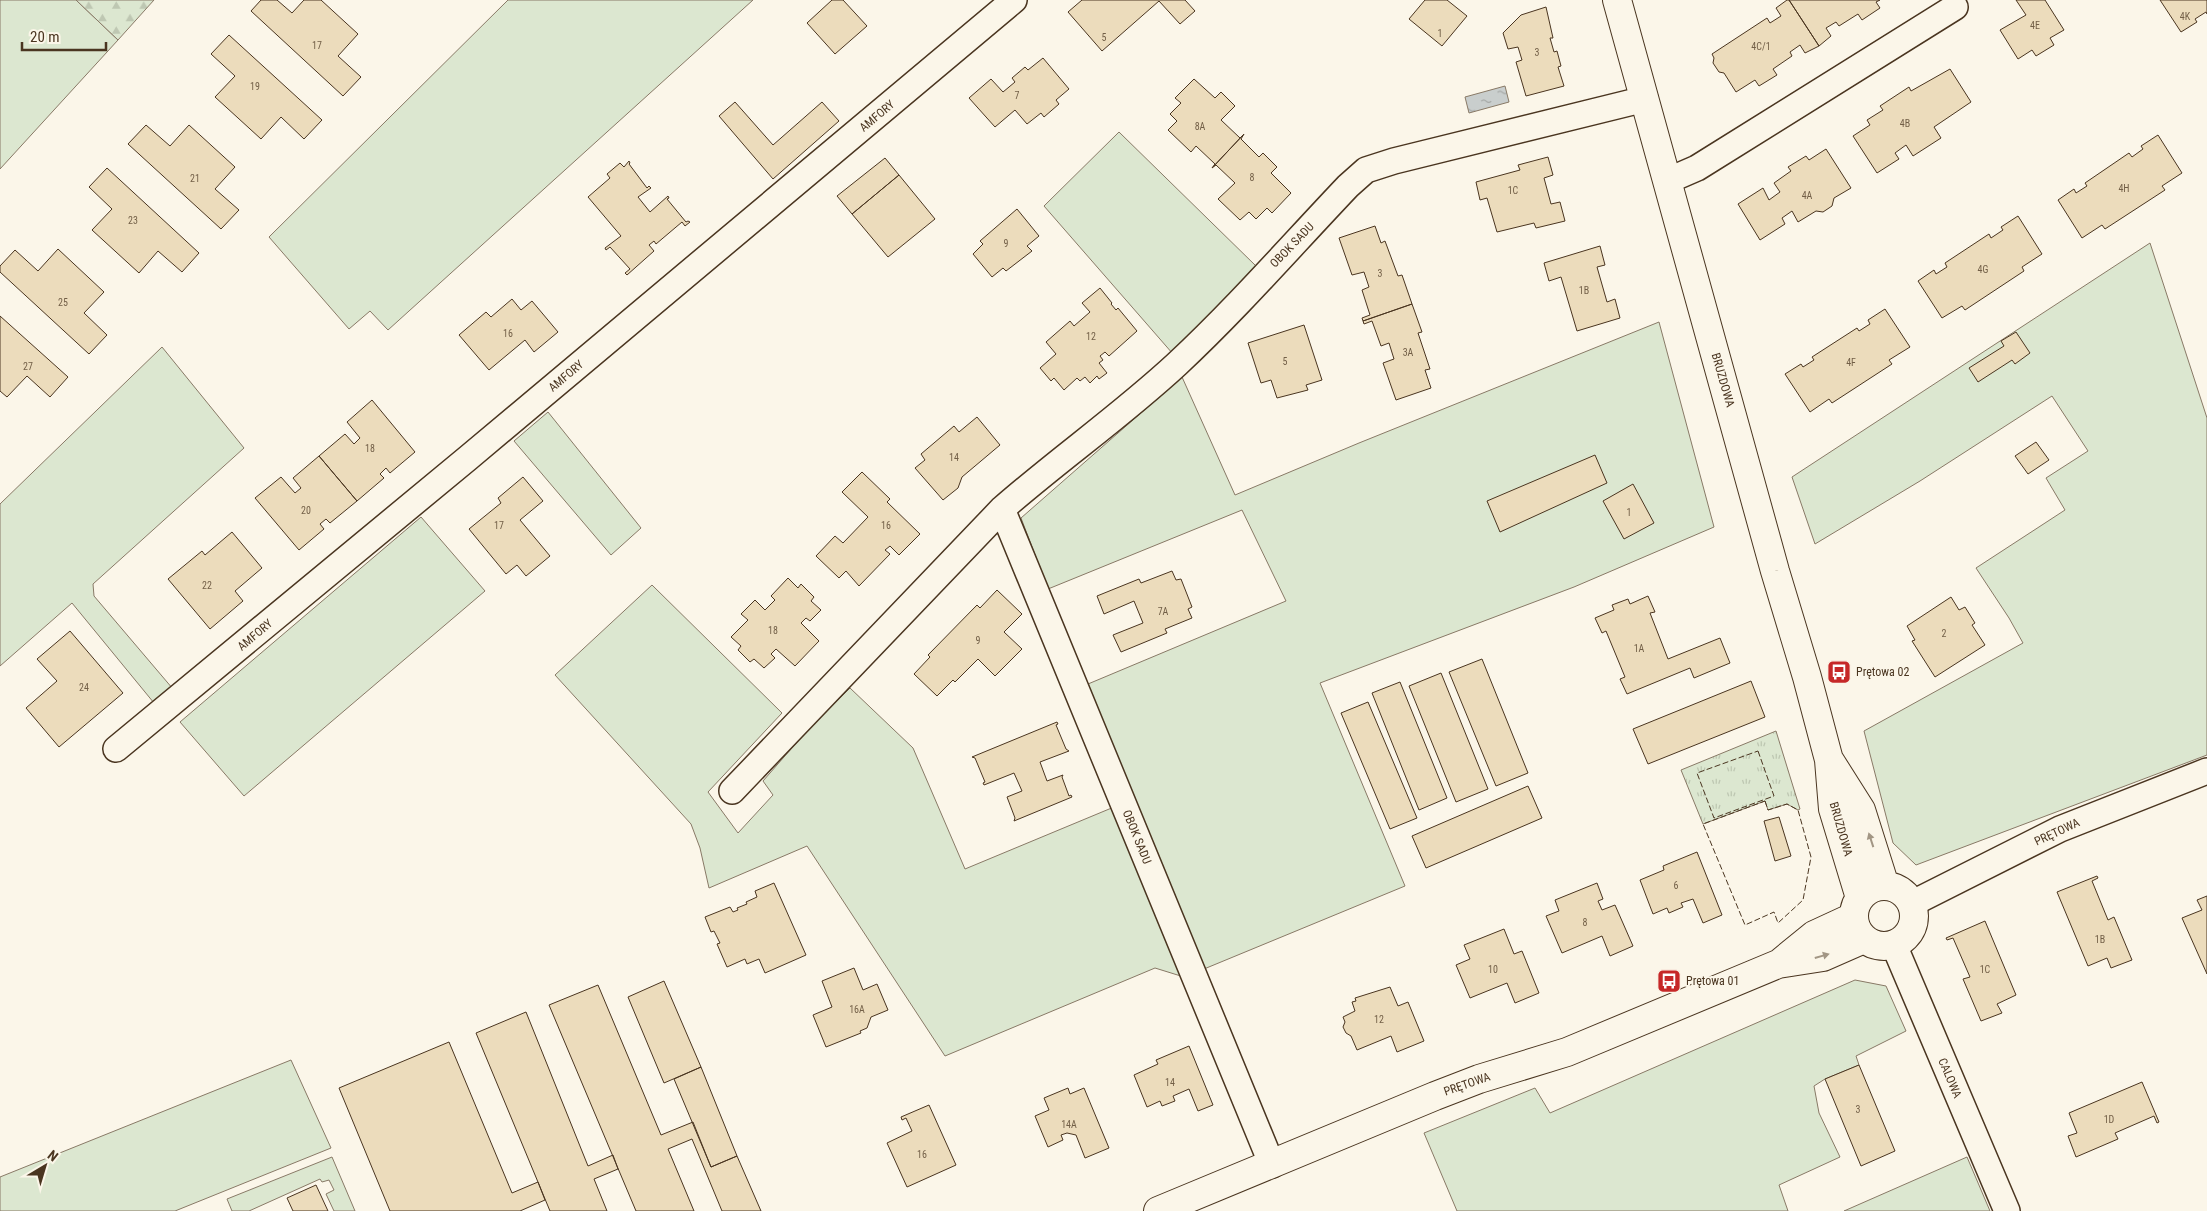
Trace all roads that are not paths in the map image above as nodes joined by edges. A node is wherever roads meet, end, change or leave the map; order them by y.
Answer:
1 (1014, 0) edge
2 (1617, 0) edge
3 (1955, 7) dead end
4 (1645, 99) junction
5 (1668, 180) junction
6 (1002, 510) junction
7 (116, 749) dead end
8 (1829, 760) junction
9 (2207, 771) edge
10 (732, 791) dead end
11 (1885, 886) junction
12 (1911, 904) junction
13 (1859, 918) junction
14 (1894, 945) junction
15 (1272, 1165) junction
16 (1158, 1211) edge
17 (2007, 1211) edge

1 - 7 street, AMFORY
2 - 4 street, BRUZDOWA
3 - 5 street
4 - 5 street, BRUZDOWA
4 - 6 street, OBOK SADU
5 - 8 street, BRUZDOWA
6 - 10 street, OBOK SADU
6 - 15 street, OBOK SADU
11 -> 8 street, BRUZDOWA
8 - 13 street, BRUZDOWA
9 - 12 street, PRĘTOWA
11 - 12 street
11 - 13 street
12 - 14 street
13 - 14 street
13 - 15 street, PRĘTOWA
14 - 17 street, CALOWA
15 - 16 street, PRĘTOWA

